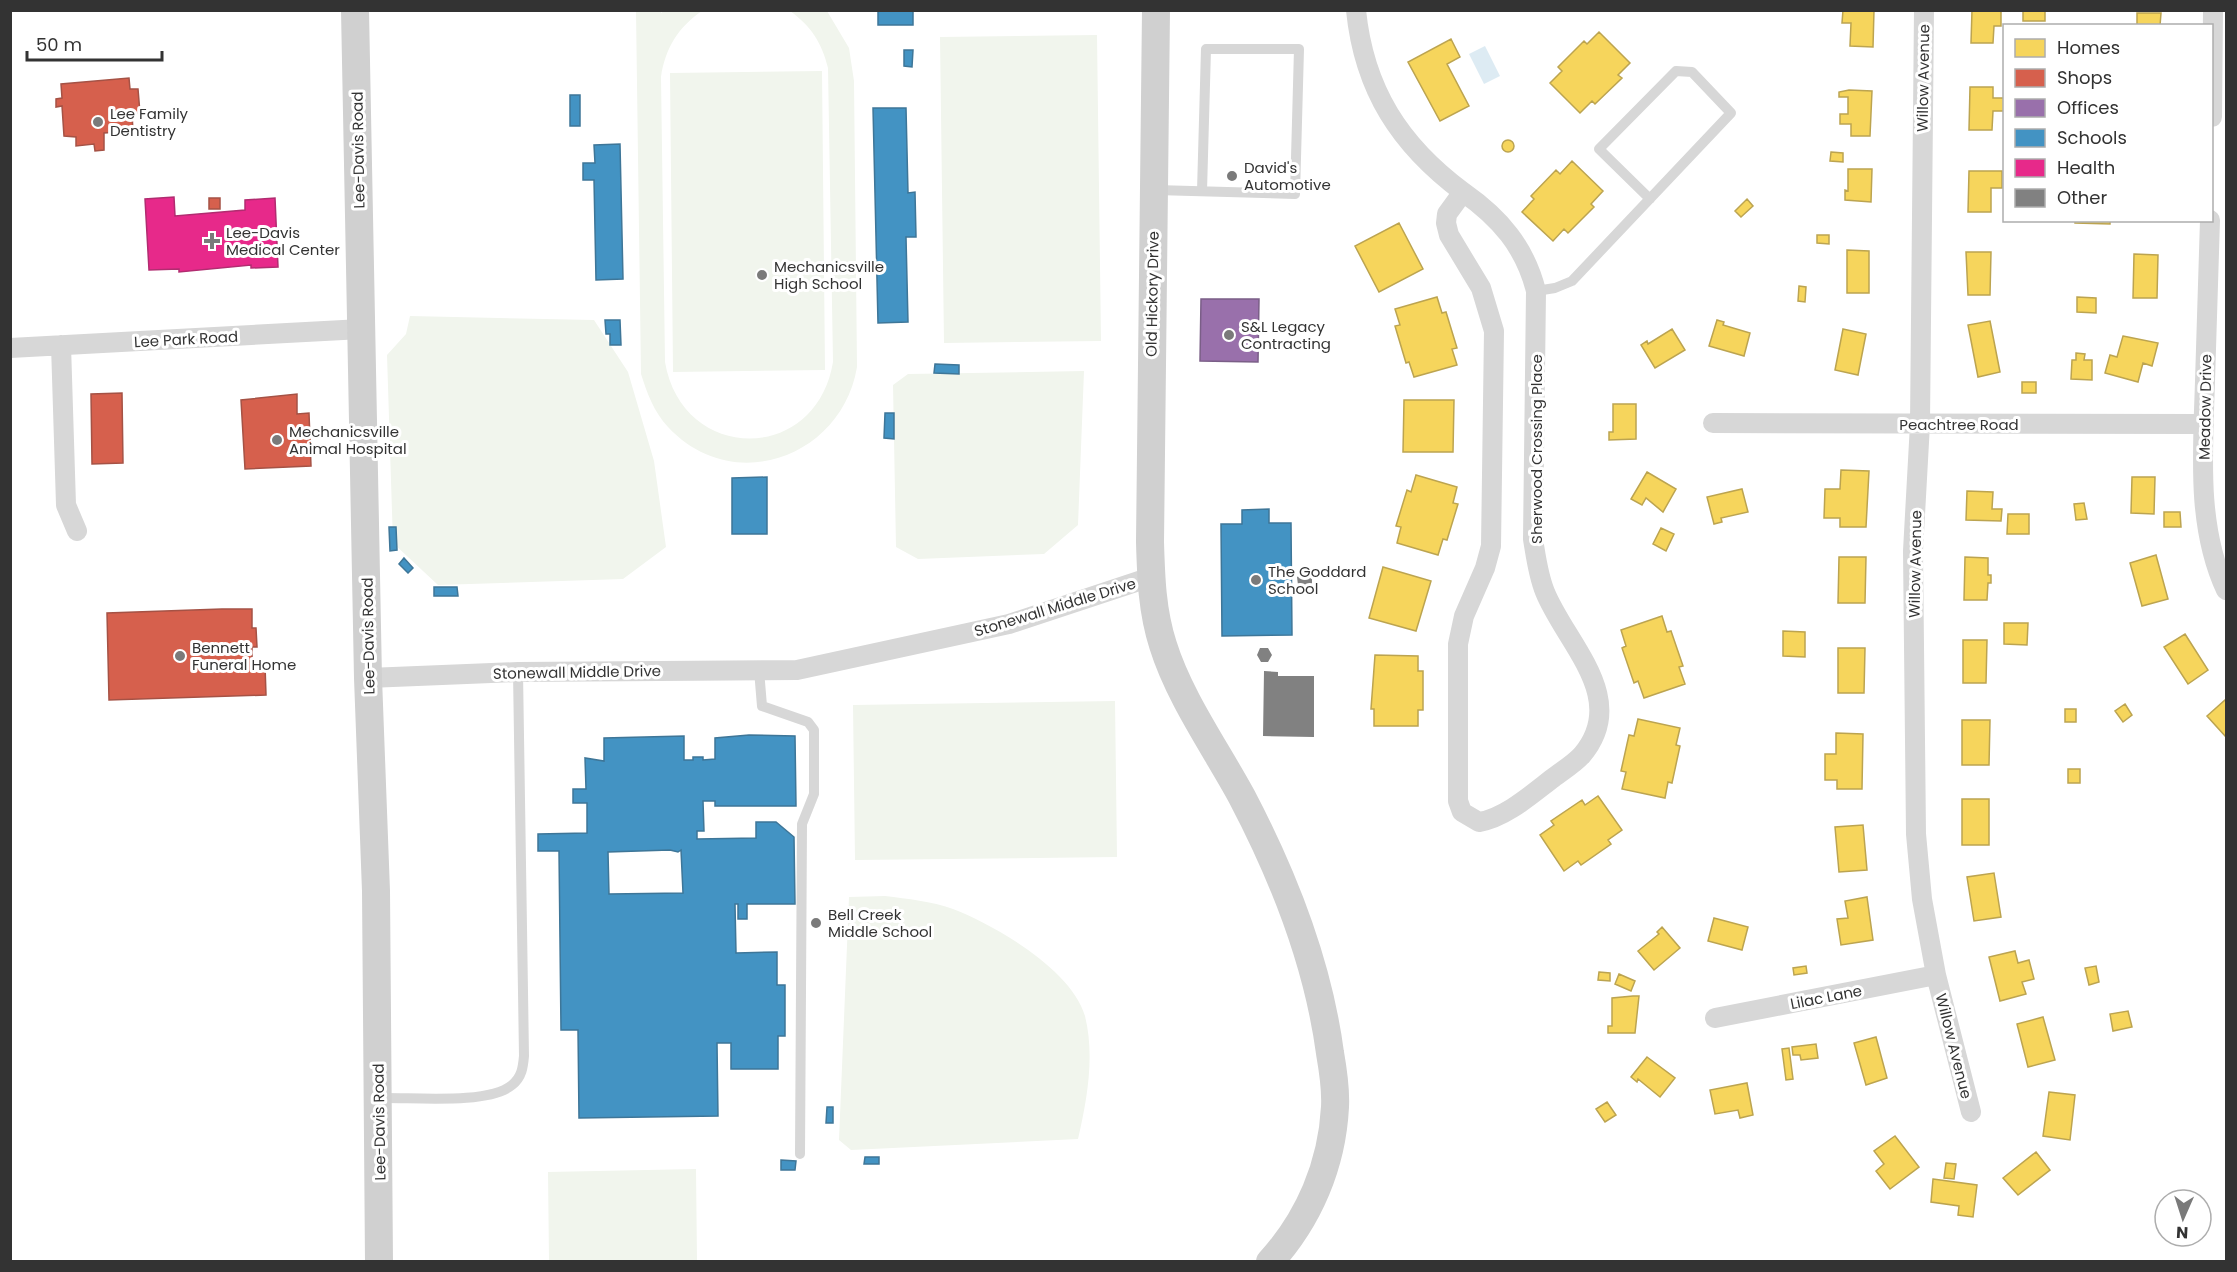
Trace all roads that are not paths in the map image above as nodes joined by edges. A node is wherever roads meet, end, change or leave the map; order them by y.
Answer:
1 (355, 10) edge
2 (1156, 10) edge
3 (1356, 10) edge
4 (1924, 10) edge
5 (1153, 190) junction
6 (1202, 191) junction
7 (1464, 192) junction
8 (1650, 199) junction
9 (2210, 222) edge
10 (1536, 291) junction
11 (362, 329) junction
12 (61, 345) junction
13 (10, 348) edge
14 (1713, 423) dead end
15 (1920, 424) junction
16 (2204, 424) junction
17 (77, 531) dead end
18 (1151, 577) junction
19 (2226, 590) edge
20 (759, 670) junction
21 (518, 672) junction
22 (368, 678) junction
23 (1936, 975) junction
24 (1715, 1018) dead end
25 (379, 1098) junction
26 (1971, 1112) dead end
27 (800, 1154) dead end
28 (379, 1262) edge
29 (1269, 1262) edge

1 - 11 street, Lee-Davis Road
2 - 5 street, Old Hickory Drive
3 - 7 street, Sherwood Crossing Place
4 - 15 street, Willow Avenue
5 - 6 lane
5 - 18 street, Old Hickory Drive
6 - 6 lane
7 - 10 street, Sherwood Crossing Place
7 - 10 street, Sherwood Crossing Place
8 - 8 lane
8 - 10 lane
9 - 16 street, Meadow Drive
11 - 12 street, Lee Park Road
11 - 22 street, Lee-Davis Road
12 - 13 street, Lee Park Road
12 - 17 street
14 - 15 street, Peachtree Road
15 - 16 street, Peachtree Road
15 - 23 street, Willow Avenue
16 - 19 street, Meadow Drive
18 - 20 street, Stonewall Middle Drive
18 - 29 street, Stonewall Middle Drive
20 - 21 street, Stonewall Middle Drive
20 - 27 lane
21 - 22 street, Stonewall Middle Drive
21 - 25 lane
22 - 25 street, Lee-Davis Road
23 - 24 street, Lilac Lane
23 - 26 street, Willow Avenue
25 - 28 street, Lee-Davis Road

